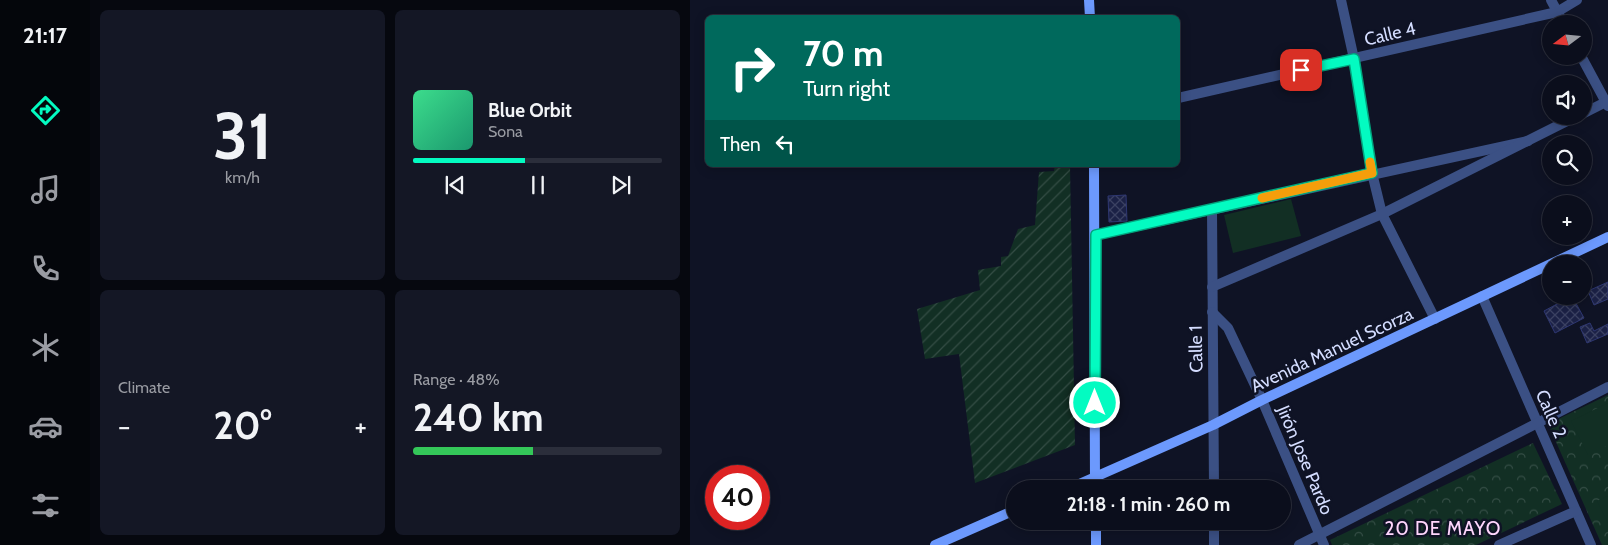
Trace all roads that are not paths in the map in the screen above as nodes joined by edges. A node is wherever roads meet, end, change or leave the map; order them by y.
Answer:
1 (1089, 0) edge
2 (1341, 0) edge
3 (1551, 0) edge
4 (1577, 0) edge
5 (1557, 12) junction
6 (1090, 15) edge
7 (1559, 15) edge
8 (1354, 59) junction
9 (1586, 65) edge
10 (1180, 98) edge
11 (1607, 103) edge
12 (1592, 110) edge
13 (1559, 125) edge
14 (1528, 141) junction
15 (1094, 167) edge
16 (1372, 173) junction
17 (1212, 210) junction
18 (1382, 214) junction
19 (1096, 235) junction
20 (1608, 236) edge
21 (1212, 287) junction
22 (1482, 296) junction
23 (1212, 312) junction
24 (1435, 319) junction
25 (1608, 386) edge
26 (1262, 400) junction
27 (1538, 423) junction
28 (1213, 425) junction
29 (1095, 480) edge
30 (1101, 480) edge
31 (1214, 480) edge
32 (1576, 511) junction
33 (1006, 514) edge
34 (1096, 530) edge
35 (1214, 530) edge
36 (1322, 540) edge
37 (935, 545) edge
38 (1096, 545) edge
39 (1214, 545) edge
40 (1299, 545) edge
41 (1500, 545) edge
42 (1591, 545) edge

1 - 6 street
2 - 8 street
3 - 5 street
4 - 5 street, Calle 4
5 - 7 street
5 - 8 street, Calle 4
8 - 10 street, Calle 4
8 - 16 street
9 - 11 street
11 - 12 street
13 - 14 street
14 - 16 street
14 - 18 street
15 - 19 street
16 - 17 street
16 - 18 street
17 - 19 street
17 - 21 street, Calle 1
18 - 21 street
18 - 24 street
19 - 29 street
20 - 22 street, Avenida Manuel Scorza
21 - 23 street, Calle 1
22 - 24 street, Avenida Manuel Scorza
22 - 27 street, Calle 2
23 - 26 street, Jirón Jose Pardo
23 - 28 street, Calle 1
24 - 26 street, Avenida Manuel Scorza
25 - 27 street
26 - 28 street, Avenida Manuel Scorza
26 - 36 street, Jirón Jose Pardo
27 - 32 street, Calle 2
27 - 36 street
28 - 30 street, Avenida Manuel Scorza
28 - 31 street, Calle 1
32 - 41 street
32 - 42 street, Calle 2
33 - 37 street
34 - 38 street
35 - 39 street
36 - 40 street

